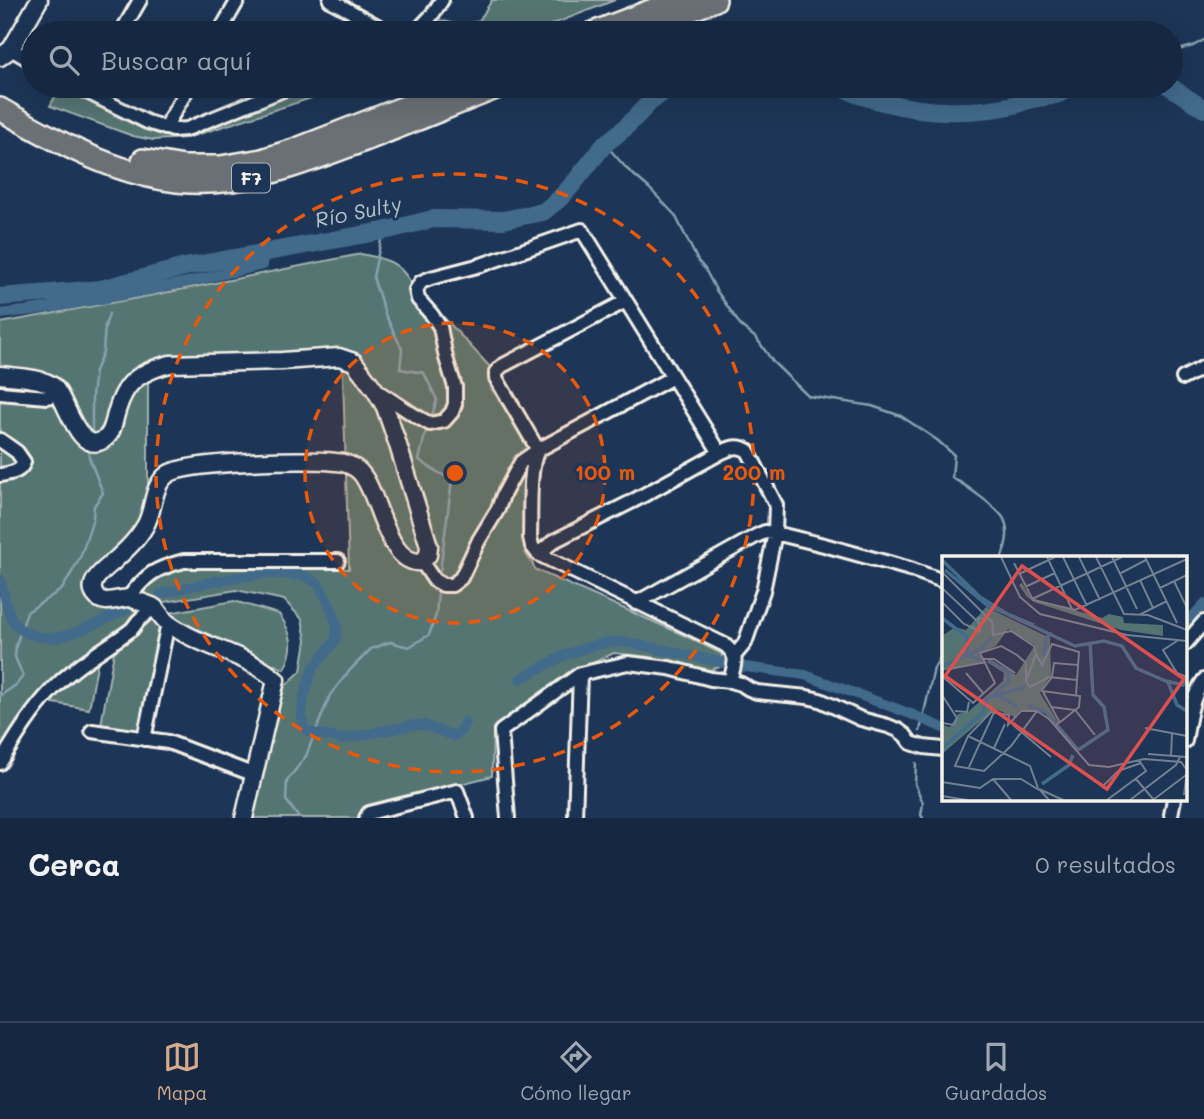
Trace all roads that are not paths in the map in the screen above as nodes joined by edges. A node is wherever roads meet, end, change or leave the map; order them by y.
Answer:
1 (39, 0) edge
2 (140, 0) edge
3 (238, 0) edge
4 (330, 0) edge
5 (442, 0) edge
6 (679, 0) edge
7 (715, 0) edge
8 (24, 21) edge
9 (128, 21) edge
10 (226, 21) edge
11 (368, 21) edge
12 (426, 21) edge
13 (624, 21) edge
14 (663, 21) edge
15 (21, 26) edge
16 (4, 50) edge
17 (21, 57) edge
18 (0, 92) edge
19 (103, 98) edge
20 (182, 98) edge
21 (263, 98) edge
22 (428, 98) edge
23 (470, 98) edge
24 (0, 108) edge
25 (164, 128) junction
26 (626, 301) junction
27 (1204, 368) edge
28 (0, 375) edge
29 (673, 377) junction
30 (1183, 378) dead end
31 (375, 390) junction
32 (0, 393) edge
33 (60, 394) junction
34 (0, 440) edge
35 (538, 450) junction
36 (720, 453) junction
37 (0, 475) edge
38 (775, 533) junction
39 (538, 554) junction
40 (338, 561) dead end
41 (422, 562) junction
42 (942, 581) edge
43 (128, 598) junction
44 (636, 603) junction
45 (154, 607) junction
46 (1204, 622) edge
47 (168, 623) junction
48 (1186, 643) edge
49 (735, 657) junction
50 (580, 674) junction
51 (1204, 680) edge
52 (730, 681) junction
53 (1191, 709) junction
54 (1204, 713) edge
55 (92, 731) dead end
56 (1186, 736) edge
57 (144, 739) junction
58 (942, 749) edge
59 (0, 763) edge
60 (255, 775) junction
61 (1174, 800) edge
62 (1171, 815) dead end
63 (368, 816) edge
64 (244, 818) edge
65 (467, 818) edge
66 (508, 818) edge
67 (575, 818) edge

1 - 8 street
2 - 9 street
3 - 10 street
4 - 11 street
5 - 12 street
6 - 13 highway
7 - 14 highway
15 - 16 street
16 - 17 street
18 - 22 highway, F7
19 - 25 street
20 - 25 street
21 - 25 street
23 - 24 highway, F7
26 - 29 street
26 - 31 street
26 - 35 street
27 - 30 street
28 - 33 street
29 - 35 street
29 - 36 street
31 - 33 street
31 - 41 street
32 - 33 street
34 - 37 street
35 - 39 street
35 - 41 street
36 - 38 street
36 - 39 street
38 - 42 street
38 - 44 street
38 - 49 street
39 - 44 street
40 - 43 street
41 - 43 street
43 - 45 street
44 - 49 street
45 - 47 street
45 - 59 street
46 - 48 street
47 - 57 street
47 - 60 street
49 - 52 street
50 - 52 street
50 - 66 street
50 - 67 street
51 - 53 street
52 - 58 street
53 - 54 street
53 - 56 street
55 - 57 street
57 - 60 street
60 - 64 street
61 - 62 street
63 - 65 street

